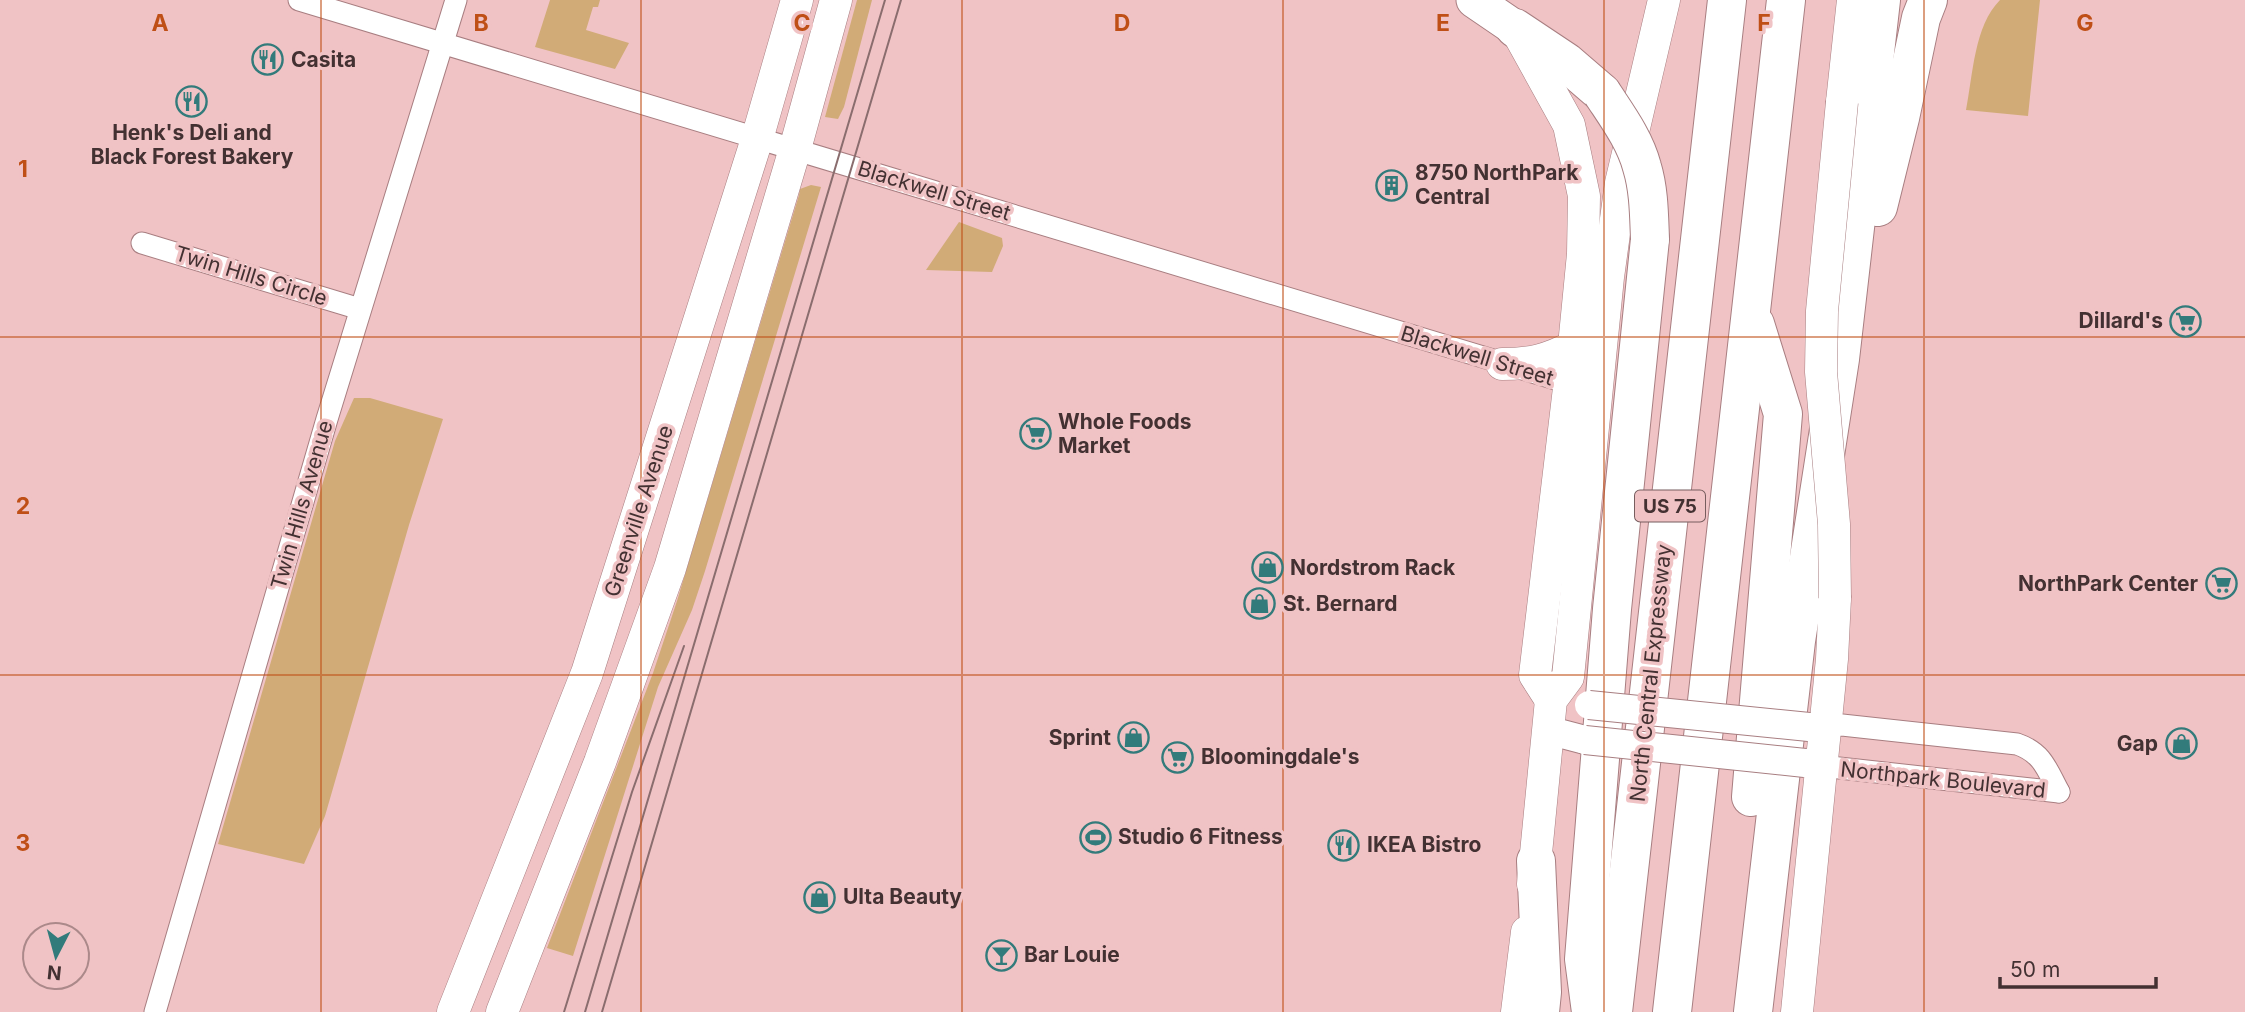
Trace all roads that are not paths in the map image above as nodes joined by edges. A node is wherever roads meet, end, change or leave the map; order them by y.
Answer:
1 (299, 0) edge
2 (456, 0) edge
3 (797, 0) edge
4 (836, 0) edge
5 (1474, 0) edge
6 (1664, 0) edge
7 (1727, 0) edge
8 (1786, 0) edge
9 (1853, 0) edge
10 (1881, 0) edge
11 (1928, 0) edge
12 (1515, 28) junction
13 (442, 43) junction
14 (757, 139) junction
15 (795, 149) junction
16 (142, 243) dead end
17 (360, 309) junction
18 (1751, 312) junction
19 (1574, 346) junction
20 (1840, 359) junction
21 (1502, 364) junction
22 (1569, 383) junction
23 (668, 422) junction
24 (670, 568) junction
25 (1549, 715) junction
26 (1817, 726) junction
27 (559, 747) junction
28 (600, 762) junction
29 (1813, 764) junction
30 (1536, 861) junction
31 (155, 1012) edge
32 (453, 1012) edge
33 (502, 1012) edge
34 (1517, 1012) edge
35 (1540, 1012) edge
36 (1591, 1012) edge
37 (1613, 1012) edge
38 (1672, 1012) edge
39 (1731, 1012) edge
40 (1753, 1012) edge
41 (1797, 1012) edge

1 - 13 street, Blackwell Street
2 - 13 street, Twin Hills Avenue
3 - 14 main road, Greenville Avenue
4 - 15 main road, Greenville Avenue
5 - 12 main road
6 - 25 main road
7 - 37 highway, North Central Expressway / US 75
8 - 18 highway, US 75
9 - 26 main road, bridge
10 - 20 highway
11 - 20 highway
12 - 19 main road
12 - 36 highway, bridge
13 - 14 street, Blackwell Street
13 - 17 street, Twin Hills Avenue
14 - 15 street, Blackwell Street
14 - 23 main road, Greenville Avenue
15 - 21 street, Blackwell Street
15 - 24 main road, Greenville Avenue
16 - 17 street, Twin Hills Circle
17 - 31 street, Twin Hills Avenue
18 - 38 highway, US 75
18 - 39 highway
19 - 21 main road
19 - 22 main road
20 - 40 highway
21 - 22 street, Blackwell Street
22 - 25 main road
23 - 24 main road
23 - 27 main road, Greenville Avenue
24 - 28 main road, Greenville Avenue
25 - 26 street, Northpark Boulevard, bridge
25 - 29 street, Northpark Boulevard, bridge
25 - 30 main road
26 - 29 main road
26 - 29 street, Northpark Boulevard
27 - 28 main road
27 - 32 main road, Greenville Avenue
28 - 33 main road, Greenville Avenue
29 - 41 main road
30 - 34 main road
30 - 35 highway

